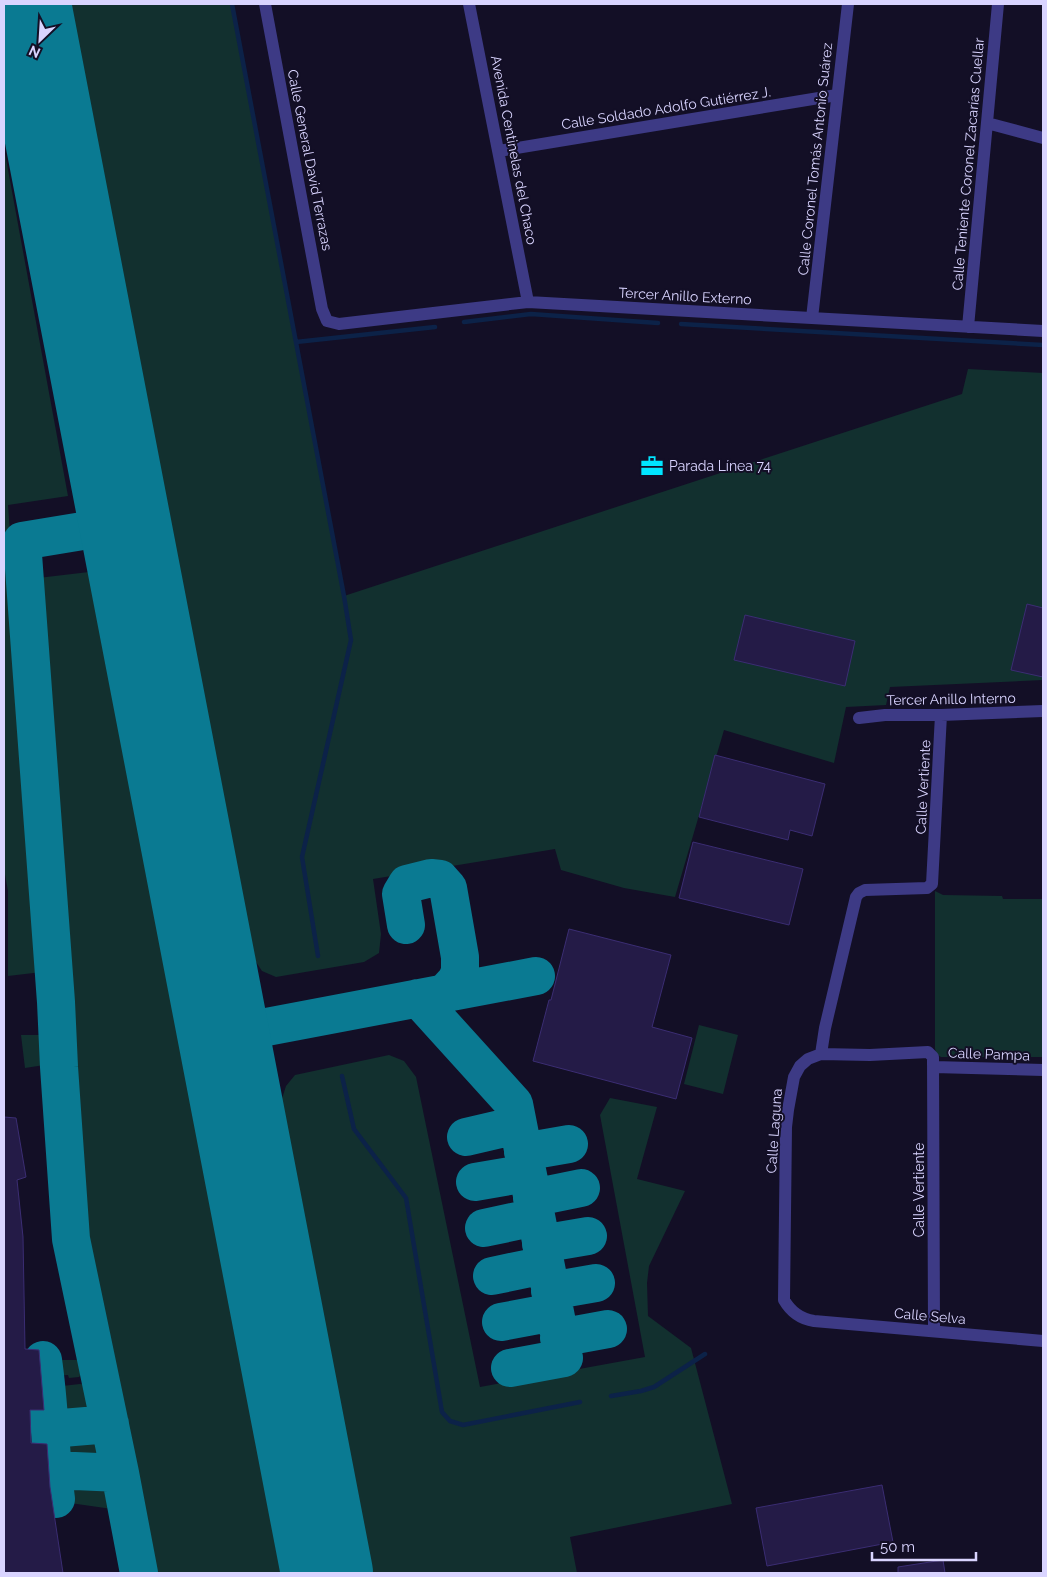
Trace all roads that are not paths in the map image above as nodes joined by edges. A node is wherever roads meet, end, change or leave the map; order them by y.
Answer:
1 (265, 4) edge
2 (469, 4) edge
3 (848, 4) edge
4 (998, 4) edge
5 (838, 95) junction
6 (987, 123) junction
7 (1043, 138) edge
8 (499, 151) junction
9 (528, 302) junction
10 (812, 318) junction
11 (327, 321) joint
12 (968, 327) junction
13 (1043, 331) edge
14 (1043, 711) edge
15 (941, 715) junction
16 (860, 718) dead end
17 (928, 1052) joint
18 (821, 1054) junction
19 (934, 1067) junction
20 (1043, 1070) edge
21 (814, 1321) joint
22 (934, 1331) junction
23 (1043, 1341) edge

1 - 11 street, Calle General David Terrazas
2 - 8 street, Avenida Centinelas del Chaco
3 - 5 street, Calle Coronel Tomás Antonio Suárez
4 - 6 street, Calle Teniente Coronel Zacarías Cuellar
5 - 8 street, Calle Soldado Adolfo Gutiérrez J.
5 - 10 street, Calle Coronel Tomás Antonio Suárez
6 - 7 street
6 - 12 street, Calle Teniente Coronel Zacarías Cuellar
8 - 9 street, Avenida Centinelas del Chaco
9 - 10 street, Tercer Anillo Externo
9 - 11 street, Tercer Anillo Externo
10 - 12 street, Tercer Anillo Externo
12 - 13 street, Tercer Anillo Externo
14 - 15 street, Tercer Anillo Interno
15 - 16 street, Tercer Anillo Interno
15 - 18 street, Calle Vertiente
17 - 18 street, Calle Pampa
17 - 19 street, Calle Vertiente
18 - 21 street, Calle Laguna
19 - 20 street, Calle Pampa
19 - 22 street, Calle Vertiente
21 - 22 street, Calle Selva
22 - 23 street, Calle Selva

